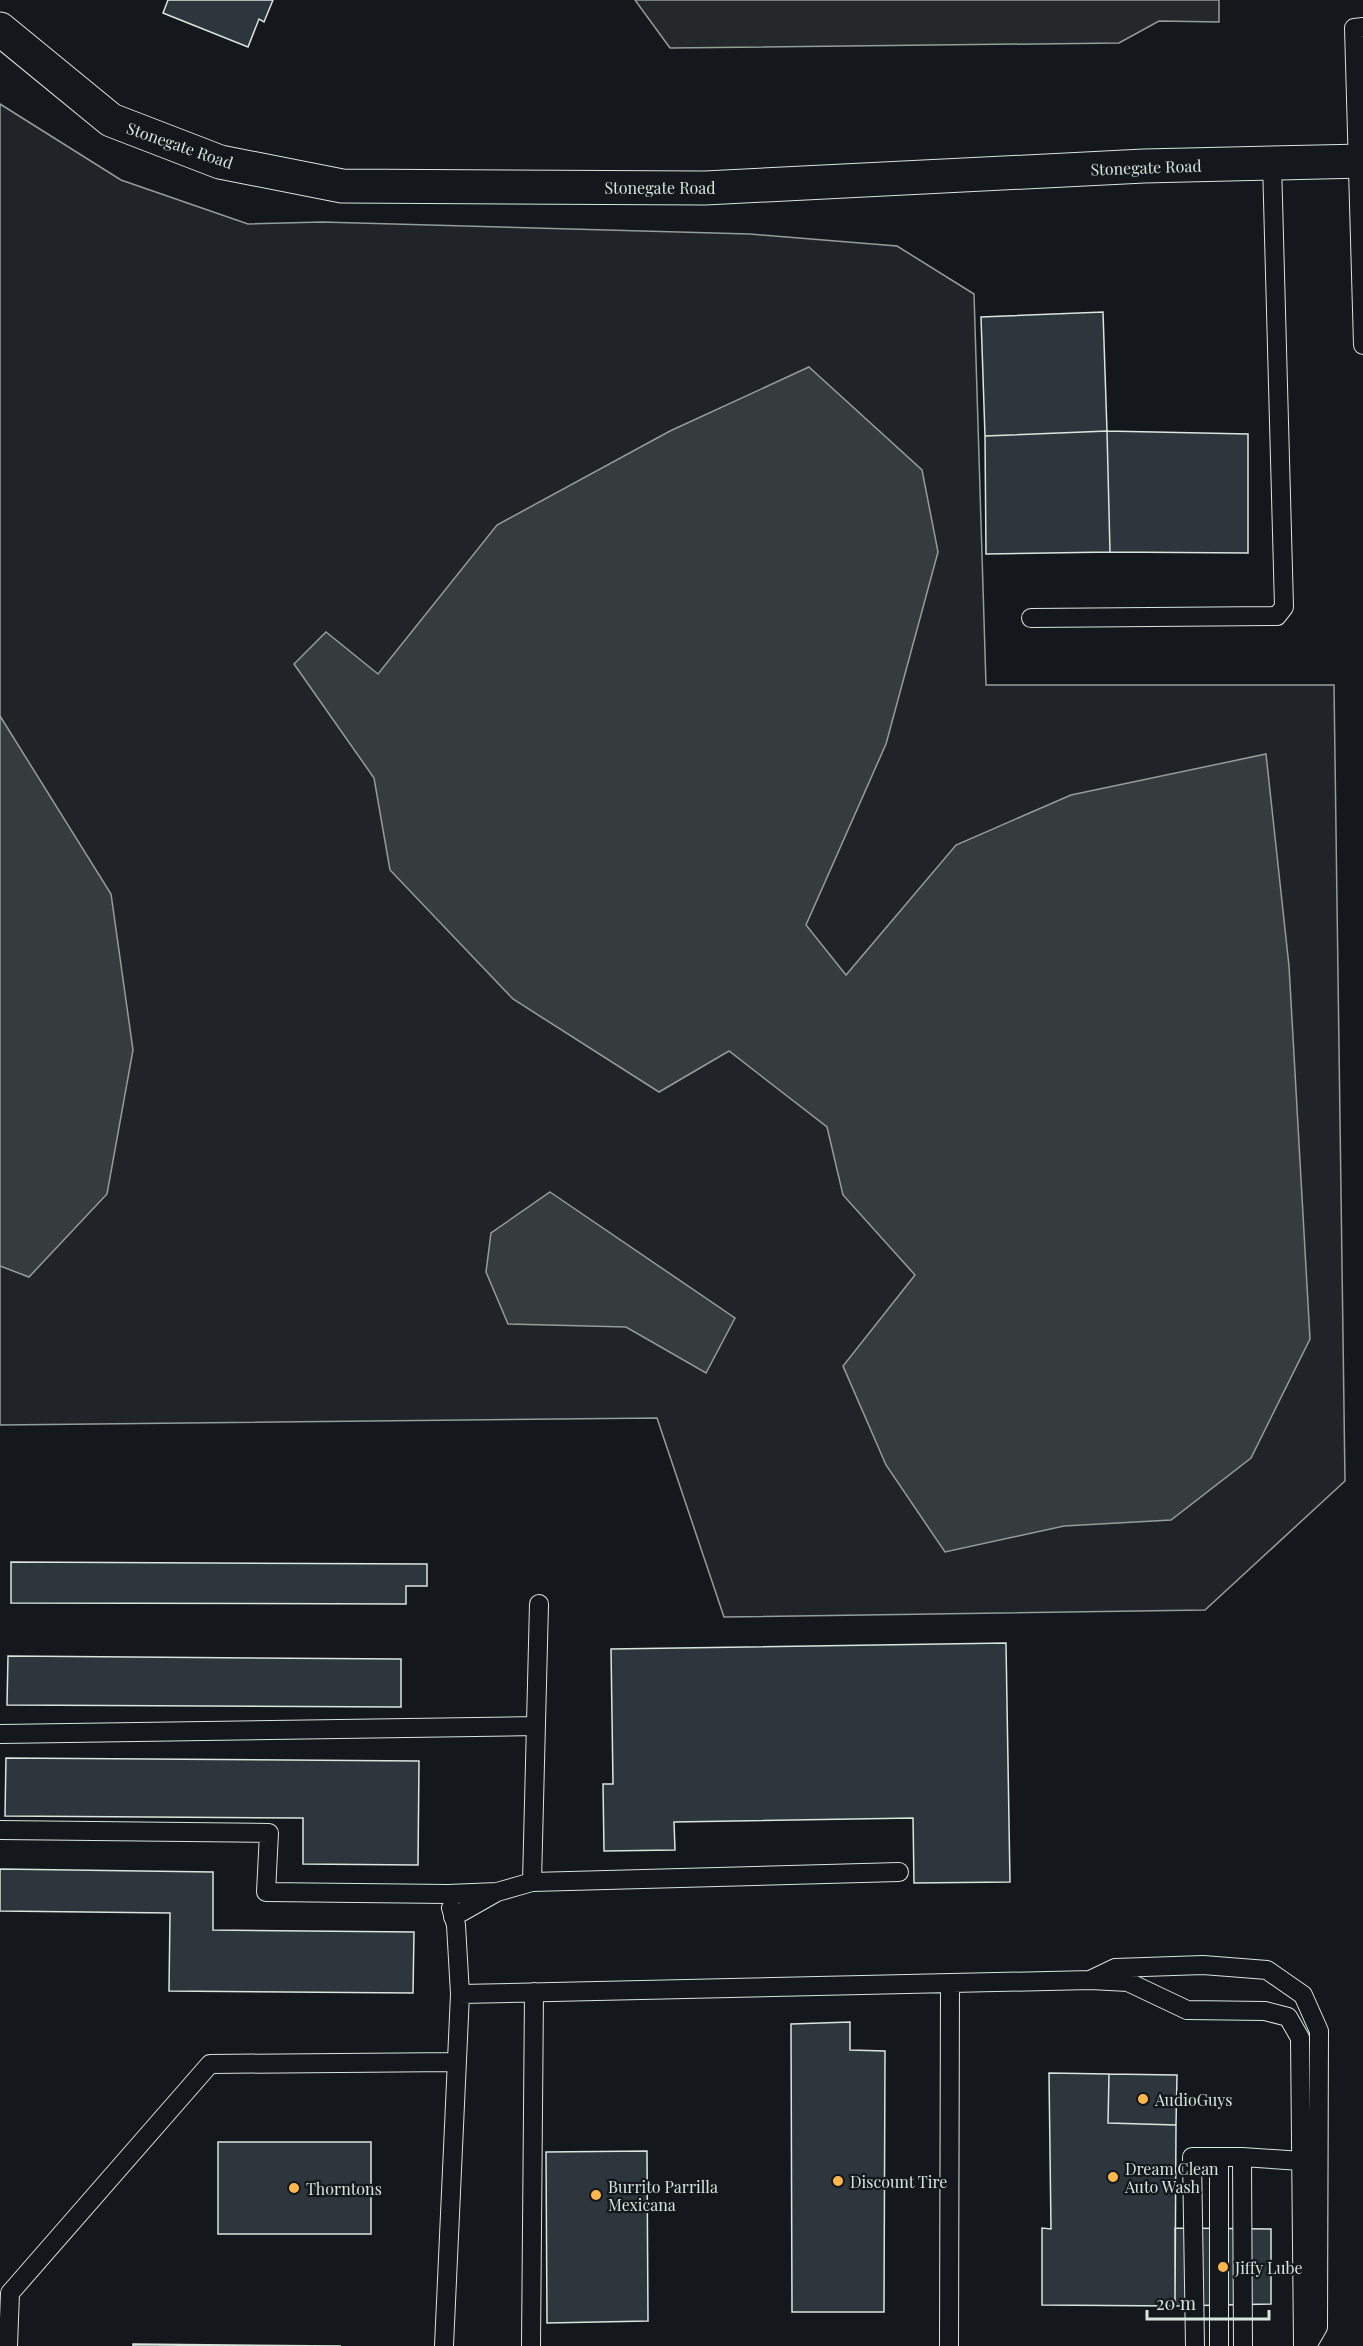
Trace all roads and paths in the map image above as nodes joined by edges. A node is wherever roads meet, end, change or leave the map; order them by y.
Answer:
1 (1363, 27) edge
2 (0, 30) edge
3 (1360, 161) edge
4 (1272, 163) junction
5 (1363, 345) edge
6 (1031, 618) dead end
7 (539, 1604) dead end
8 (536, 1726) junction
9 (0, 1734) edge
10 (0, 1830) edge
11 (898, 1872) dead end
12 (532, 1881) junction
13 (497, 1892) junction
14 (448, 1894) junction
15 (453, 1917) junction
16 (1091, 1980) junction
17 (950, 1983) junction
18 (534, 1992) junction
19 (460, 1994) junction
20 (455, 2062) junction
21 (1219, 2157) junction
22 (1242, 2157) junction
23 (1302, 2161) junction
24 (8, 2346) edge
25 (444, 2346) edge
26 (531, 2346) edge
27 (949, 2346) edge
28 (1195, 2346) edge
29 (1219, 2346) edge
30 (1243, 2346) edge
31 (1305, 2346) edge

1 - 3 lane
2 - 4 street, Stonegate Road
3 - 4 street, Stonegate Road
3 - 5 lane
4 - 6 lane
7 - 8 lane
8 - 9 lane
8 - 12 lane
10 - 14 lane
11 - 12 lane
12 - 13 lane
13 - 14 lane
13 - 15 lane
14 - 15 lane
15 - 19 lane
16 - 17 lane
16 - 23 lane
16 - 31 lane
17 - 18 lane
17 - 27 lane
18 - 19 lane
18 - 26 lane
19 - 20 lane
20 - 24 lane
20 - 25 lane
21 - 22 lane
21 - 28 lane
21 - 29 lane
22 - 23 lane
22 - 30 lane
23 - 31 lane

